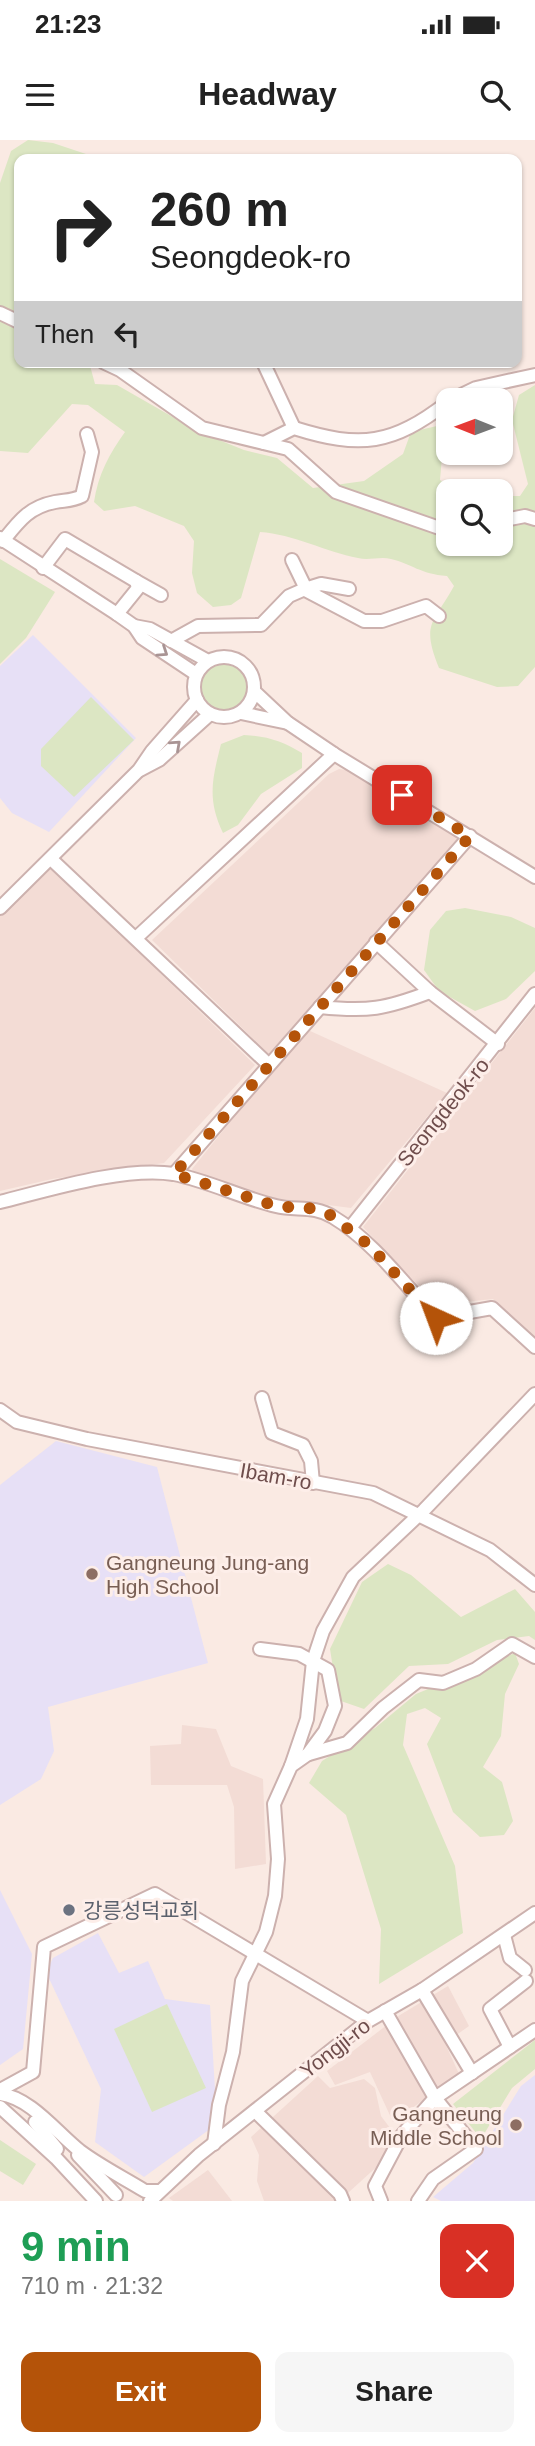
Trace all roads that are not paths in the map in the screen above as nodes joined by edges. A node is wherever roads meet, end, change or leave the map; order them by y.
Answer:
1 (116, 368) edge
2 (266, 368) edge
3 (535, 374) edge
4 (476, 388) edge
5 (436, 411) edge
6 (294, 428) junction
7 (87, 435) dead end
8 (264, 443) junction
9 (513, 518) edge
10 (535, 519) edge
11 (436, 526) edge
12 (2, 540) edge
13 (292, 560) dead end
14 (43, 568) junction
15 (136, 581) junction
16 (305, 589) junction
17 (349, 589) dead end
18 (160, 595) dead end
19 (117, 614) junction
20 (439, 617) dead end
21 (134, 626) junction
22 (171, 640) junction
23 (208, 660) junction
24 (197, 674) junction
25 (255, 692) junction
26 (197, 700) junction
27 (241, 713) junction
28 (210, 714) junction
29 (288, 723) junction
30 (334, 754) junction
31 (139, 770) junction
32 (470, 836) junction
33 (51, 859) junction
34 (535, 877) edge
35 (0, 908) edge
36 (136, 938) junction
37 (376, 942) junction
38 (430, 992) junction
39 (535, 994) edge
40 (320, 1007) junction
41 (498, 1044) junction
42 (268, 1065) junction
43 (174, 1174) junction
44 (0, 1202) edge
45 (350, 1228) junction
46 (535, 1347) edge
47 (535, 1395) edge
48 (262, 1398) dead end
49 (0, 1410) edge
50 (313, 1482) junction
51 (420, 1514) junction
52 (535, 1585) edge
53 (260, 1648) dead end
54 (535, 1657) edge
55 (313, 1661) junction
56 (308, 1754) junction
57 (291, 1766) junction
58 (535, 1913) edge
59 (504, 1935) junction
60 (255, 1954) junction
61 (422, 1990) junction
62 (385, 2011) junction
63 (368, 2021) junction
64 (535, 2030) edge
65 (510, 2047) junction
66 (472, 2073) junction
67 (0, 2094) edge
68 (435, 2098) junction
69 (0, 2107) edge
70 (255, 2111) junction
71 (214, 2144) junction
72 (80, 2151) junction
73 (154, 2196) edge
74 (116, 2199) edge
75 (96, 2201) edge
76 (343, 2201) edge
77 (381, 2201) edge
78 (418, 2201) edge

1 - 8 street
2 - 6 street
3 - 4 street
5 - 6 street
6 - 8 street
7 - 12 street
8 - 11 street
9 - 10 street
12 - 14 street
13 - 16 street
14 - 15 street
14 - 19 street
15 - 18 street
15 - 19 street
16 - 17 street
16 - 20 street
16 - 22 street
19 - 21 street
21 - 22 street
21 -> 24 street
22 - 23 street
23 - 24 street
23 - 25 street
24 - 26 street
25 - 27 street
25 - 29 street
26 - 28 street
26 - 31 street
27 - 28 street
27 - 29 street
31 -> 28 street
29 - 30 street
30 - 32 street
30 - 36 street
31 - 33 street
32 - 34 street
32 - 37 street
33 - 35 street
33 - 36 street
36 - 42 street
37 - 38 street
37 - 40 street
38 - 40 street
38 - 41 street
39 - 41 street, Seongdeok-ro
40 - 42 street
41 - 45 street, Seongdeok-ro
42 - 43 street
43 - 44 street
43 - 45 street
45 - 46 street
47 - 51 street
48 - 50 street
49 - 50 street, Ibam-ro
50 - 51 street, Ibam-ro
51 - 52 street, Ibam-ro
51 - 55 street
53 - 55 street
54 - 56 street
55 - 56 street
55 - 57 street
56 - 57 street
57 - 60 street
58 - 59 street, Yongji-ro
59 - 61 street, Yongji-ro
59 - 65 street
60 - 63 street
60 - 67 street
60 - 71 street
61 - 62 street, Yongji-ro
61 - 66 street
62 - 63 street, Yongji-ro
62 - 68 street
63 - 70 street, Yongji-ro
64 - 65 street
65 - 66 street
66 - 68 street
67 - 72 street
67 - 74 street
68 - 77 street
68 - 78 street
69 - 75 street
70 - 71 street, Yongji-ro
70 - 76 street
71 - 73 street, Yongji-ro
72 - 73 street
72 - 74 street

